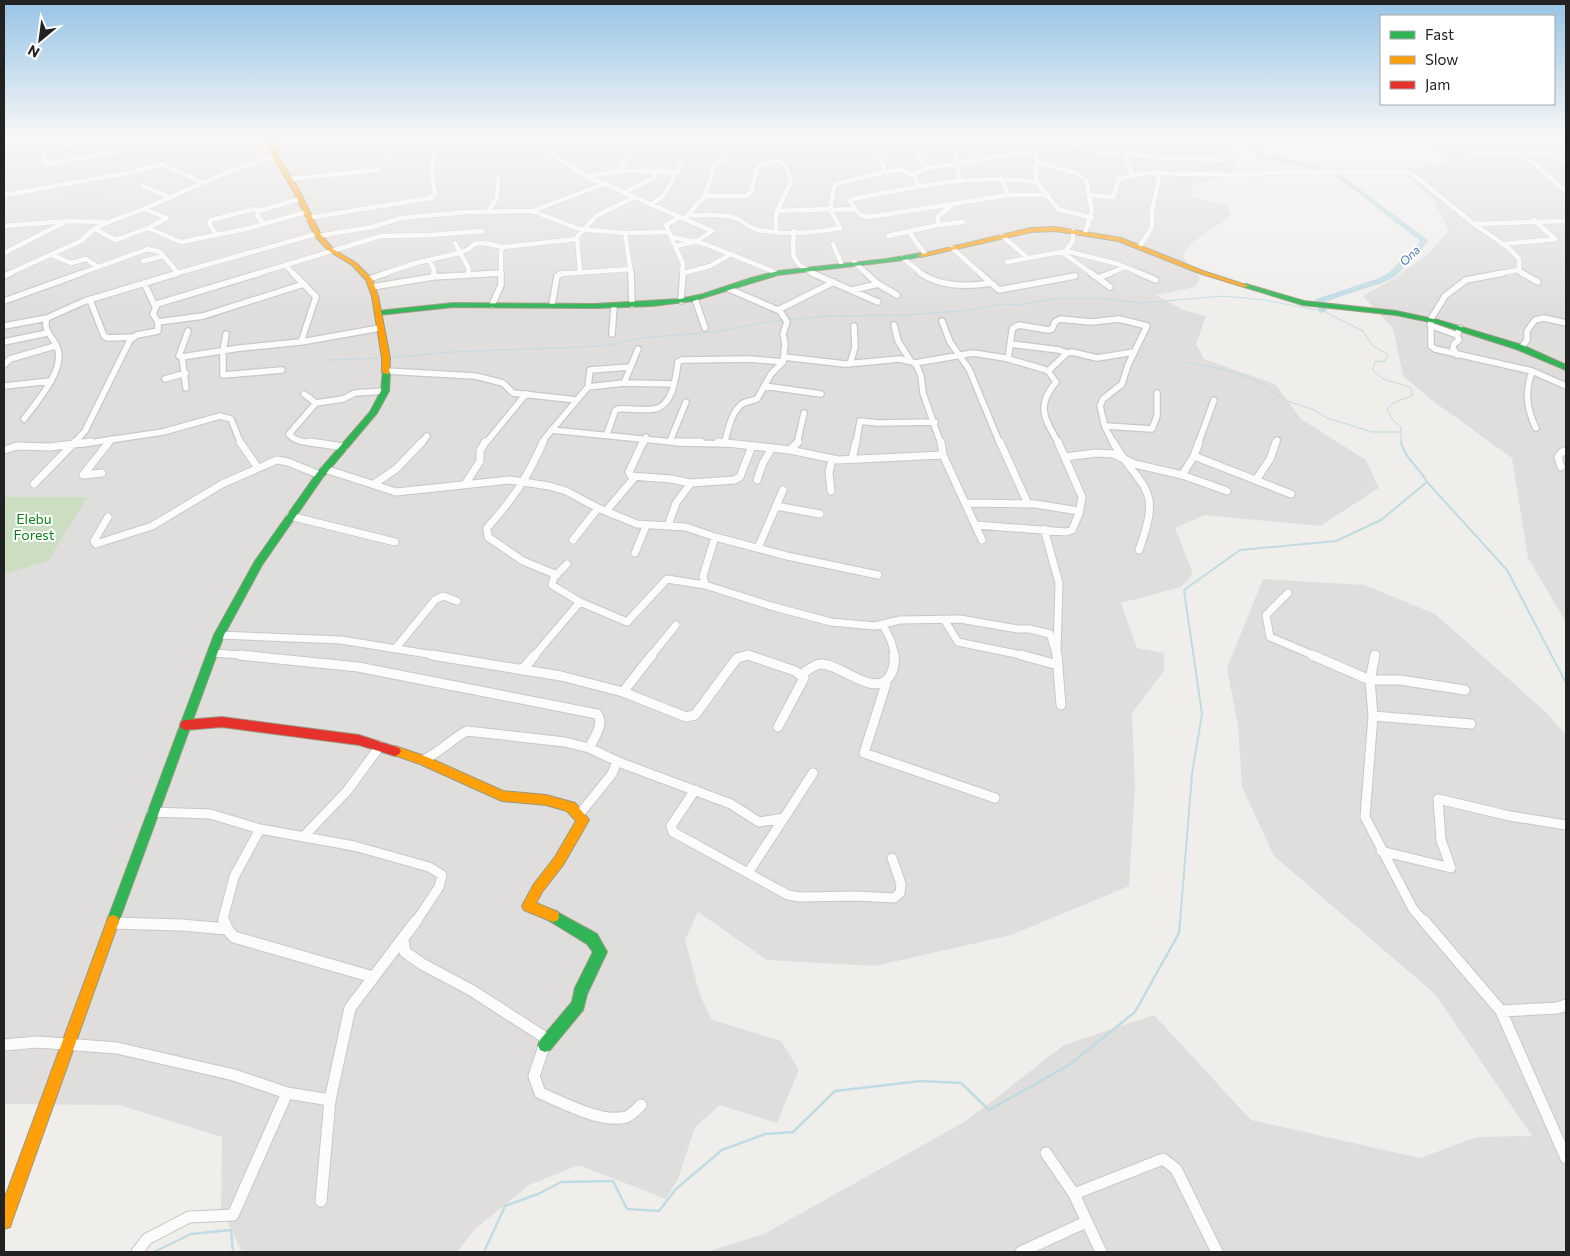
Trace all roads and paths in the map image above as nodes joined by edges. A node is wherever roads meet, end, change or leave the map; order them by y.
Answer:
1 (704, 196) edge
2 (1088, 196) edge
3 (169, 197) edge
4 (431, 197) edge
5 (497, 197) edge
6 (571, 197) edge
7 (635, 197) joint
8 (662, 197) edge
9 (786, 197) edge
10 (833, 197) edge
11 (865, 197) edge
12 (998, 197) edge
13 (1050, 197) edge
14 (1155, 197) edge
15 (1440, 197) edge
16 (299, 199) joint
17 (954, 203) junction
18 (651, 205) junction
19 (144, 209) junction
20 (854, 209) junction
21 (830, 210) junction
22 (259, 211) junction
23 (532, 211) junction
24 (777, 211) junction
25 (488, 212) junction
26 (307, 215) junction
27 (678, 218) junction
28 (686, 218) junction
29 (1092, 218) junction
30 (69, 220) junction
31 (1534, 220) junction
32 (1566, 221) edge
33 (963, 222) dead end
34 (108, 223) junction
35 (264, 224) junction
36 (1474, 224) junction
37 (938, 225) junction
38 (5, 227) edge
39 (148, 228) junction
40 (95, 229) junction
41 (585, 229) junction
42 (776, 230) junction
43 (482, 231) dead end
44 (794, 231) junction
45 (1073, 231) junction
46 (909, 232) junction
47 (624, 233) junction
48 (1085, 233) junction
49 (216, 234) junction
50 (1488, 234) junction
51 (317, 235) junction
52 (671, 235) junction
53 (888, 236) dead end
54 (1002, 236) junction
55 (1479, 236) dead end
56 (577, 239) junction
57 (697, 241) junction
58 (455, 244) dead end
59 (833, 244) dead end
60 (1502, 244) junction
61 (676, 246) junction
62 (1140, 246) junction
63 (503, 247) junction
64 (952, 248) junction
65 (331, 250) junction
66 (1064, 251) junction
67 (4, 253) edge
68 (459, 253) junction
69 (731, 254) junction
70 (925, 254) junction
71 (52, 255) junction
72 (163, 256) junction
73 (903, 258) junction
74 (1028, 258) junction
75 (429, 260) junction
76 (143, 261) dead end
77 (854, 262) junction
78 (1007, 262) dead end
79 (841, 263) junction
80 (285, 265) junction
81 (1125, 266) junction
82 (98, 267) junction
83 (803, 269) junction
84 (631, 270) junction
85 (1520, 270) junction
86 (501, 272) junction
87 (580, 272) junction
88 (178, 273) junction
89 (684, 273) junction
90 (776, 273) junction
91 (468, 275) junction
92 (4, 276) edge
93 (1075, 276) dead end
94 (433, 277) junction
95 (1098, 278) junction
96 (1156, 280) dead end
97 (834, 282) junction
98 (1538, 282) dead end
99 (144, 283) junction
100 (370, 283) junction
101 (991, 283) junction
102 (304, 284) junction
103 (878, 284) junction
104 (1110, 287) dead end
105 (729, 289) junction
106 (853, 290) junction
107 (898, 295) dead end
108 (695, 299) junction
109 (90, 300) junction
110 (4, 301) edge
111 (681, 302) junction
112 (878, 302) dead end
113 (492, 305) junction
114 (632, 305) junction
115 (155, 306) junction
116 (552, 306) junction
117 (614, 306) junction
118 (778, 310) junction
119 (378, 313) junction
120 (47, 318) junction
121 (942, 321) dead end
122 (158, 322) junction
123 (1430, 322) junction
124 (1566, 323) edge
125 (894, 324) dead end
126 (4, 326) edge
127 (854, 326) dead end
128 (380, 328) junction
129 (706, 328) dead end
130 (188, 331) dead end
131 (1459, 331) junction
132 (47, 333) junction
133 (226, 334) dead end
134 (612, 334) dead end
135 (134, 337) junction
136 (4, 342) edge
137 (301, 342) junction
138 (1010, 344) junction
139 (55, 346) junction
140 (1521, 348) junction
141 (638, 349) dead end
142 (223, 351) junction
143 (1134, 352) junction
144 (1067, 353) junction
145 (960, 355) junction
146 (1457, 355) junction
147 (182, 357) junction
148 (7, 359) edge
149 (1008, 359) junction
150 (783, 360) junction
151 (913, 362) junction
152 (4, 364) edge
153 (850, 364) junction
154 (630, 367) junction
155 (1566, 368) edge
156 (282, 370) dead end
157 (386, 371) junction
158 (1048, 371) junction
159 (1532, 371) junction
160 (186, 373) junction
161 (165, 379) dead end
162 (51, 381) junction
163 (624, 383) junction
164 (674, 384) junction
165 (4, 386) edge
166 (764, 386) junction
167 (1566, 386) edge
168 (588, 387) junction
169 (186, 388) dead end
170 (385, 391) junction
171 (1157, 393) dead end
172 (304, 394) dead end
173 (526, 394) junction
174 (821, 394) dead end
175 (577, 400) junction
176 (1214, 400) dead end
177 (686, 402) dead end
178 (316, 403) junction
179 (804, 413) dead end
180 (24, 419) dead end
181 (935, 422) junction
182 (1106, 426) junction
183 (1536, 428) dead end
184 (551, 430) junction
185 (606, 434) junction
186 (428, 436) dead end
187 (646, 438) junction
188 (112, 439) junction
189 (1277, 440) dead end
190 (670, 441) junction
191 (724, 444) junction
192 (73, 445) junction
193 (752, 446) junction
194 (344, 448) junction
195 (772, 448) junction
196 (4, 450) edge
197 (790, 450) junction
198 (1566, 451) edge
199 (943, 455) junction
200 (1194, 456) junction
201 (1065, 457) junction
202 (1123, 457) junction
203 (852, 459) junction
204 (832, 460) junction
205 (1561, 467) dead end
206 (258, 468) junction
207 (322, 472) junction
208 (102, 473) dead end
209 (1182, 475) junction
210 (635, 477) junction
211 (757, 480) dead end
212 (1256, 480) junction
213 (522, 482) junction
214 (466, 483) junction
215 (691, 483) junction
216 (34, 484) dead end
217 (374, 484) junction
218 (783, 490) dead end
219 (831, 491) dead end
220 (1227, 491) dead end
221 (1292, 494) dead end
222 (966, 503) junction
223 (1028, 504) junction
224 (776, 506) junction
225 (598, 508) junction
226 (1079, 511) junction
227 (606, 512) junction
228 (820, 514) dead end
229 (290, 516) junction
230 (108, 517) dead end
231 (976, 525) junction
232 (646, 526) junction
233 (668, 526) junction
234 (1044, 530) junction
235 (714, 537) junction
236 (573, 540) dead end
237 (982, 540) dead end
238 (396, 542) dead end
239 (758, 548) junction
240 (1139, 550) dead end
241 (635, 553) dead end
242 (567, 564) dead end
243 (557, 575) junction
244 (878, 575) dead end
245 (705, 585) junction
246 (1288, 593) dead end
247 (457, 601) dead end
248 (580, 602) junction
249 (945, 621) junction
250 (676, 625) dead end
251 (883, 625) junction
252 (219, 635) junction
253 (395, 649) junction
254 (1057, 653) junction
255 (212, 654) junction
256 (1375, 655) dead end
257 (1058, 665) junction
258 (522, 670) junction
259 (801, 675) junction
260 (1370, 680) junction
261 (886, 684) junction
262 (1465, 690) dead end
263 (622, 692) junction
264 (1062, 705) dead end
265 (1373, 716) junction
266 (185, 724) junction
267 (1471, 724) dead end
268 (778, 727) dead end
269 (380, 746) junction
270 (588, 748) junction
271 (423, 760) junction
272 (617, 761) junction
273 (813, 773) dead end
274 (695, 790) junction
275 (995, 798) dead end
276 (152, 812) junction
277 (578, 816) junction
278 (784, 818) junction
279 (1566, 826) edge
280 (260, 829) junction
281 (304, 836) junction
282 (1381, 850) junction
283 (892, 858) dead end
284 (748, 873) junction
285 (113, 923) junction
286 (227, 929) junction
287 (403, 941) junction
288 (373, 977) junction
289 (1566, 1004) edge
290 (1502, 1011) junction
291 (4, 1044) edge
292 (69, 1044) junction
293 (544, 1045) junction
294 (287, 1093) junction
295 (330, 1100) junction
296 (642, 1105) dead end
297 (1046, 1153) dead end
298 (1566, 1158) edge
299 (1074, 1194) junction
300 (321, 1201) dead end
301 (4, 1221) edge
302 (1086, 1222) junction
303 (136, 1252) edge
304 (1021, 1252) edge
305 (1101, 1252) edge
306 (1217, 1252) edge

1 - 28 street
2 - 29 street
3 - 19 street
4 - 26 street
5 - 25 street
6 - 23 street
7 - 18 street
7 - 41 street
8 - 18 street
9 - 24 street
10 - 21 street
11 - 20 street
12 - 17 street
13 - 29 street
14 - 62 street
15 - 36 street
16 - 22 street
16 - 26 street
17 - 20 street
17 - 37 street
18 - 27 street
19 - 34 street
19 - 39 street
20 - 21 street
21 - 24 street
21 - 44 street
22 - 35 street
22 - 49 street
23 - 25 street
23 - 41 street
24 - 42 street
25 - 51 street
26 - 35 street
26 - 51 street
27 - 28 street
27 - 52 street
28 - 42 street
28 - 57 street
29 - 48 street
30 - 34 street
30 - 38 street
30 - 67 street
31 - 32 street
31 - 36 street
31 - 60 street
33 - 37 street
34 - 40 street
35 - 49 street
36 - 50 street
37 - 46 street
39 - 40 street
39 - 49 street
40 - 71 street
41 - 47 street
41 - 56 street
42 - 44 street
43 - 65 street
44 - 83 street
45 - 48 street
45 - 54 street
45 - 66 street
46 - 53 street
46 - 70 street
47 - 52 street
47 - 84 street
48 - 62 street
50 - 55 street
50 - 60 street
51 - 65 street
51 - 88 street
52 - 57 street
52 - 61 street
54 - 64 street
54 - 74 street
56 - 63 street
56 - 87 street
57 - 61 street
57 - 69 street
58 - 68 street
59 - 79 street
60 - 85 street
61 - 89 street
62 - 123 street
63 - 68 street
63 - 86 street
64 - 70 street
64 - 101 street
65 - 80 street
65 - 100 street
66 - 74 street
66 - 81 street
66 - 95 street
68 - 75 street
68 - 91 street
69 - 89 street
69 - 90 street
70 - 73 street
71 - 82 street
71 - 92 street
72 - 76 street
72 - 82 street
72 - 88 street
73 - 77 street
73 - 101 street
74 - 78 street
75 - 94 street
75 - 100 street
77 - 79 street
77 - 103 street
79 - 83 street
80 - 102 street
80 - 115 street
81 - 95 street
81 - 96 street
82 - 110 street
83 - 90 street
83 - 97 street
84 - 87 street
84 - 114 street
85 - 98 street
85 - 123 street
86 - 91 street
86 - 113 street
87 - 116 street
88 - 99 street
89 - 111 street
90 - 105 street
91 - 94 street
93 - 101 street
94 - 100 street
95 - 104 street
97 - 106 street
97 - 118 street
99 - 109 street
99 - 115 street
100 - 119 street
102 - 122 street
102 - 137 street
103 - 106 street
103 - 107 street
105 - 108 street
105 - 118 street
106 - 112 street
108 - 111 street
108 - 129 street
109 - 120 street
109 - 135 street
111 - 114 street
113 - 116 street
113 - 119 street
114 - 117 street
115 - 122 street
116 - 117 street
117 - 134 street
118 - 150 street
119 - 128 street
120 - 126 street
120 - 132 street
121 - 145 street
122 - 135 street
123 - 131 street
123 - 146 street
124 - 140 street
125 - 151 street
127 - 153 street
128 - 137 street
128 - 157 street
130 - 147 street
131 - 140 street
131 - 146 street
132 - 136 street
132 - 139 street
133 - 142 street
135 - 192 street
137 - 142 street
138 - 143 street
138 - 144 street
138 - 149 street
139 - 148 street
139 - 162 street
140 - 155 street
141 - 154 street
142 - 147 street
142 - 156 street
143 - 144 street
143 - 182 street
144 - 158 street
145 - 149 street
145 - 151 street
145 - 223 street
146 - 159 street
147 - 160 street
148 - 152 street
149 - 158 street
150 - 153 street
150 - 164 street
150 - 166 street
151 - 153 street
151 - 181 street
154 - 163 street
154 - 168 street
157 - 170 street
157 - 173 street
158 - 201 street
159 - 167 street
159 - 183 street
160 - 161 street
160 - 169 street
162 - 165 street
162 - 180 street
163 - 164 street
163 - 168 street
164 - 185 street
166 - 174 street
166 - 191 street
168 - 175 street
170 - 178 street
170 - 194 street
171 - 182 street
172 - 178 street
173 - 175 street
173 - 214 street
175 - 184 street
176 - 200 street
177 - 190 street
178 - 194 street
179 - 197 street
181 - 199 street
181 - 203 street
182 - 202 street
184 - 185 street
184 - 213 street
185 - 187 street
186 - 217 street
187 - 190 street
187 - 210 street
188 - 192 street
188 - 206 street
188 - 208 street
189 - 212 street
190 - 191 street
191 - 193 street
192 - 196 street
192 - 216 street
193 - 195 street
193 - 215 street
194 - 207 street
195 - 197 street
195 - 211 street
197 - 204 street
198 - 205 street
199 - 203 street
199 - 222 street
200 - 209 street
200 - 212 street
201 - 202 street
201 - 226 street
202 - 209 street
202 - 240 street
203 - 204 street
204 - 219 street
206 - 207 street
206 - 230 street
207 - 217 street
207 - 229 street
209 - 220 street
210 - 215 street
210 - 227 street
212 - 221 street
213 - 214 street
213 - 225 street
213 - 243 street
214 - 217 street
215 - 233 street
218 - 224 street
222 - 223 street
222 - 231 street
223 - 226 street
224 - 228 street
224 - 239 street
225 - 227 street
225 - 236 street
226 - 234 street
227 - 232 street
229 - 238 street
229 - 252 street
231 - 234 street
231 - 237 street
232 - 233 street
232 - 241 street
233 - 235 street
234 - 254 street
235 - 239 street
235 - 245 street
239 - 244 street
242 - 243 street
243 - 248 street
245 - 248 street
245 - 251 street
246 - 260 street
247 - 253 street
248 - 258 street
249 - 251 street
249 - 254 street
249 - 257 street
250 - 263 street
251 - 261 street
252 - 253 street
252 - 255 street
253 - 258 street
254 - 257 street
255 - 266 street
255 - 270 street
256 - 260 street
257 - 264 street
258 - 263 street
259 - 261 street
259 - 263 street
259 - 268 street
260 - 262 street
260 - 265 street
261 - 275 street
265 - 267 street
265 - 282 street
266 - 269 street
266 - 276 street
269 - 271 street
269 - 281 street
270 - 271 street
270 - 272 street
271 - 277 street
272 - 274 street
272 - 277 street
273 - 278 street
274 - 278 street
274 - 284 street
276 - 280 street
276 - 285 street
277 - 293 street
278 - 284 street
279 - 282 street
280 - 281 street
280 - 286 street
281 - 287 street
282 - 290 street
283 - 284 street
285 - 286 street
285 - 292 street
286 - 288 street
287 - 288 street
287 - 293 street
288 - 295 street
289 - 290 street
290 - 298 street
291 - 292 street
292 - 294 street
292 - 301 street
293 - 296 street
294 - 295 street
294 - 303 street
295 - 300 street
297 - 299 street
299 - 302 street
299 - 306 street
302 - 304 street
302 - 305 street

